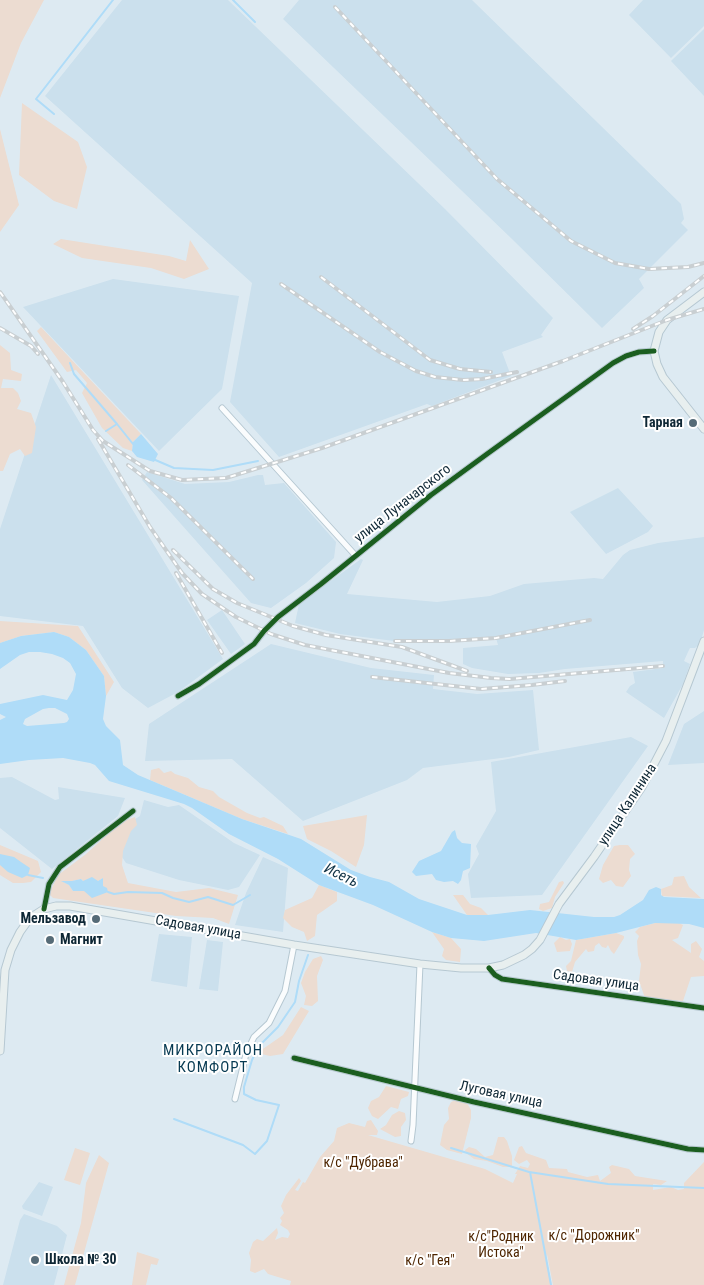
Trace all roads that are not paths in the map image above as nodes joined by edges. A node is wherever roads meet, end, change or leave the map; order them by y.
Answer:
1 (704, 292) edge
2 (654, 351) junction
3 (222, 408) dead end
4 (704, 429) edge
5 (355, 555) junction
6 (704, 641) edge
7 (178, 696) dead end
8 (133, 811) dead end
9 (44, 909) junction
10 (294, 945) junction
11 (420, 964) junction
12 (489, 968) junction
13 (704, 1008) edge
14 (0, 1051) edge
15 (294, 1058) dead end
16 (414, 1087) junction
17 (235, 1099) dead end
18 (411, 1141) dead end
19 (704, 1150) edge

1 - 2 main road
2 - 4 main road
2 - 5 street, улица Луначарского
3 - 5 street
5 - 7 street, улица Луначарского
6 - 12 main road, улица Калинина
8 - 9 street
9 - 10 main road, Садовая улица
9 - 14 main road
10 - 11 main road, Садовая улица
10 - 17 street
11 - 12 main road, Садовая улица
11 - 16 street
12 - 13 street, Садовая улица
15 - 16 street, Луговая улица
16 - 18 street
16 - 19 street, Луговая улица

